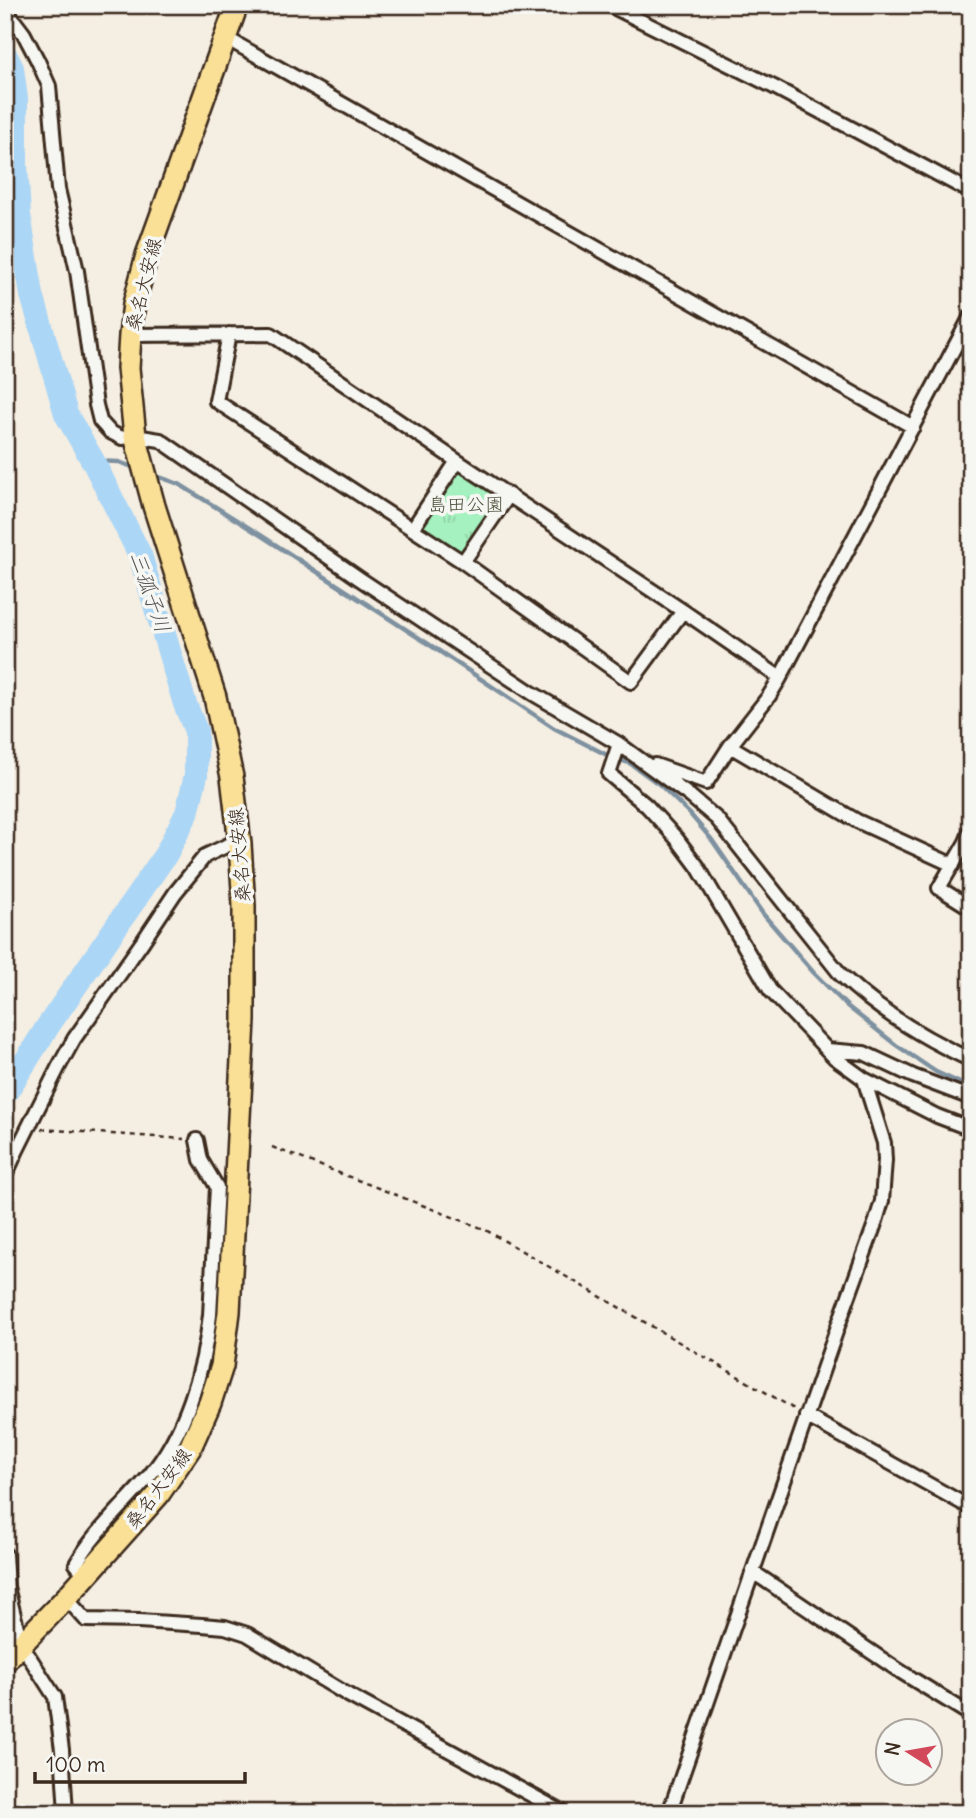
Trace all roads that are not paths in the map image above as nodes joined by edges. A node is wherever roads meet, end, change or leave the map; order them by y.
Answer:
1 (237, 5) edge
2 (609, 5) edge
3 (5, 9) edge
4 (226, 38) junction
5 (971, 192) edge
6 (971, 316) edge
7 (229, 334) junction
8 (130, 335) junction
9 (913, 427) junction
10 (137, 443) junction
11 (457, 461) junction
12 (509, 495) junction
13 (413, 528) junction
14 (463, 562) junction
15 (682, 611) junction
16 (776, 675) dead end
17 (730, 746) junction
18 (618, 747) junction
19 (642, 760) junction
20 (971, 830) edge
21 (240, 844) junction
22 (953, 865) junction
23 (971, 908) edge
24 (827, 1050) junction
25 (971, 1060) edge
26 (864, 1079) junction
27 (971, 1098) edge
28 (971, 1129) edge
29 (197, 1140) road end
30 (5, 1176) edge
31 (806, 1416) junction
32 (971, 1508) edge
33 (5, 1554) edge
34 (752, 1572) junction
35 (86, 1576) junction
36 (66, 1598) junction
37 (21, 1644) junction
38 (5, 1661) edge
39 (971, 1715) edge
40 (66, 1813) edge
41 (564, 1813) edge
42 (668, 1813) edge

1 - 4 main road, 桑名大安線
2 - 5 street
3 - 10 street
4 - 8 main road, 桑名大安線
4 - 9 street
6 - 9 street
7 - 8 street
7 - 11 street
7 - 13 street
8 - 10 main road, 桑名大安線
9 - 17 street
10 - 18 street
10 - 21 main road, 桑名大安線
11 - 12 street
11 - 13 street
12 - 14 street
12 - 15 street
13 - 14 street
14 - 15 street
15 - 16 street
17 - 19 street
17 - 22 street
18 - 19 street
18 - 24 street
19 - 25 street
20 - 22 street
21 - 30 street
21 - 35 main road, 桑名大安線
22 - 23 street
24 - 26 street
24 - 27 street
26 - 28 street
26 - 31 street
29 - 35 street
31 - 32 street
31 - 34 street
33 - 37 street
34 - 39 street
34 - 42 street
35 - 36 main road, 桑名大安線
36 - 37 main road, 桑名大安線
36 - 41 street
37 - 38 main road, 桑名大安線
37 - 40 street

